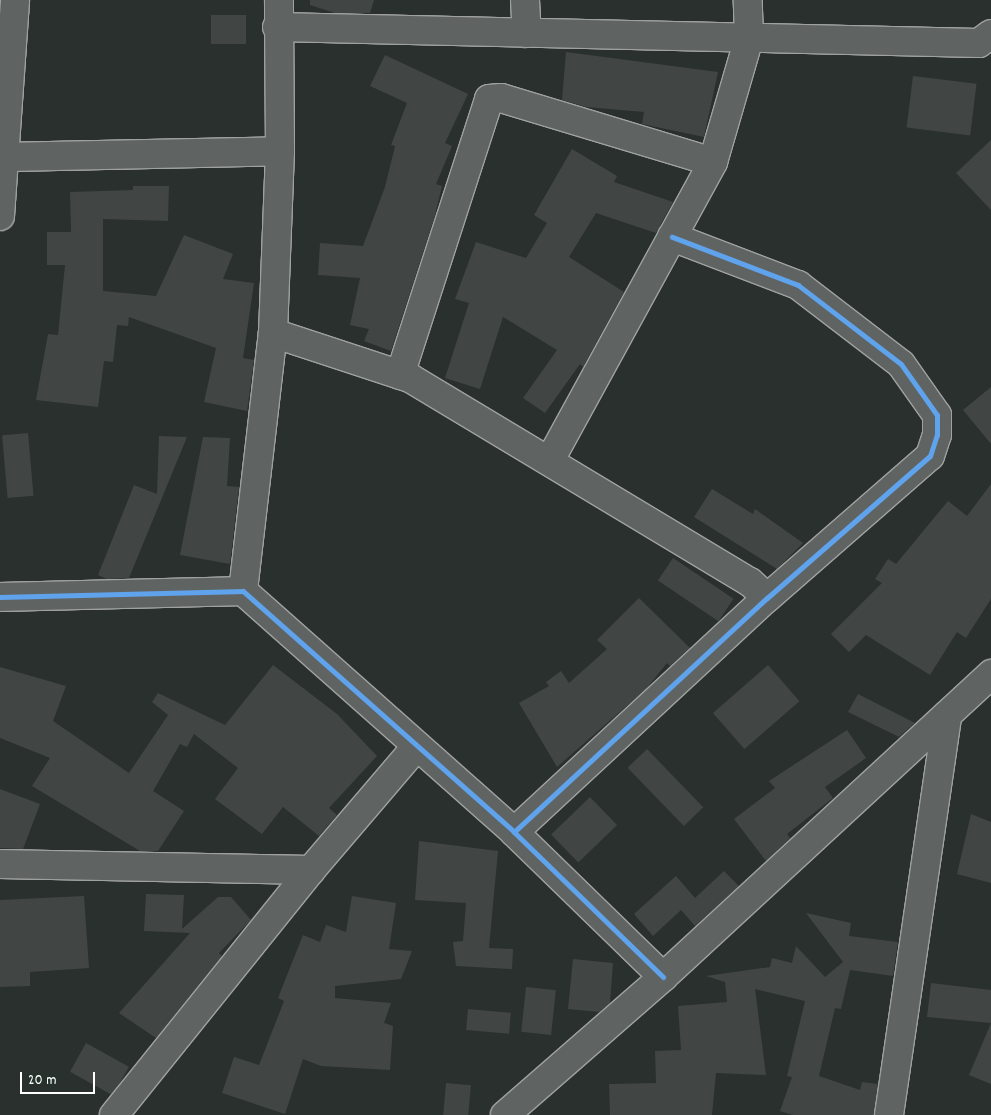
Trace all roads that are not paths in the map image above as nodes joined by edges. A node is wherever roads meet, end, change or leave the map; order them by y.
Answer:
1 (15, 0) edge
2 (280, 0) edge
3 (525, 0) edge
4 (748, 0) edge
5 (277, 27) junction
6 (527, 33) junction
7 (749, 38) junction
8 (987, 46) edge
9 (280, 151) junction
10 (5, 156) junction
11 (713, 162) junction
12 (1, 184) edge
13 (0, 216) edge
14 (672, 237) junction
15 (272, 333) junction
16 (400, 375) junction
17 (550, 460) junction
18 (243, 591) junction
19 (0, 597) edge
20 (768, 598) junction
21 (991, 674) edge
22 (947, 715) junction
23 (417, 746) junction
24 (514, 832) junction
25 (0, 864) edge
26 (311, 870) junction
27 (662, 978) junction
28 (114, 1115) edge
29 (505, 1115) edge
30 (890, 1115) edge

1 - 10 street
2 - 5 street
3 - 6 street
4 - 7 street
5 - 6 street
5 - 9 street
6 - 7 street
7 - 8 street
7 - 11 street
9 - 10 street
9 - 15 street
10 - 12 street
11 - 14 street
11 - 16 street
12 - 13 street
14 - 17 street
14 - 20 street
15 - 16 street
15 - 18 street
16 - 17 street
17 - 20 street
18 - 19 street
18 - 23 street
20 - 24 street
21 - 22 street
22 - 27 street
22 - 30 street
23 - 24 street
23 - 26 street
24 - 27 street
25 - 26 street
26 - 28 street
27 - 29 street

